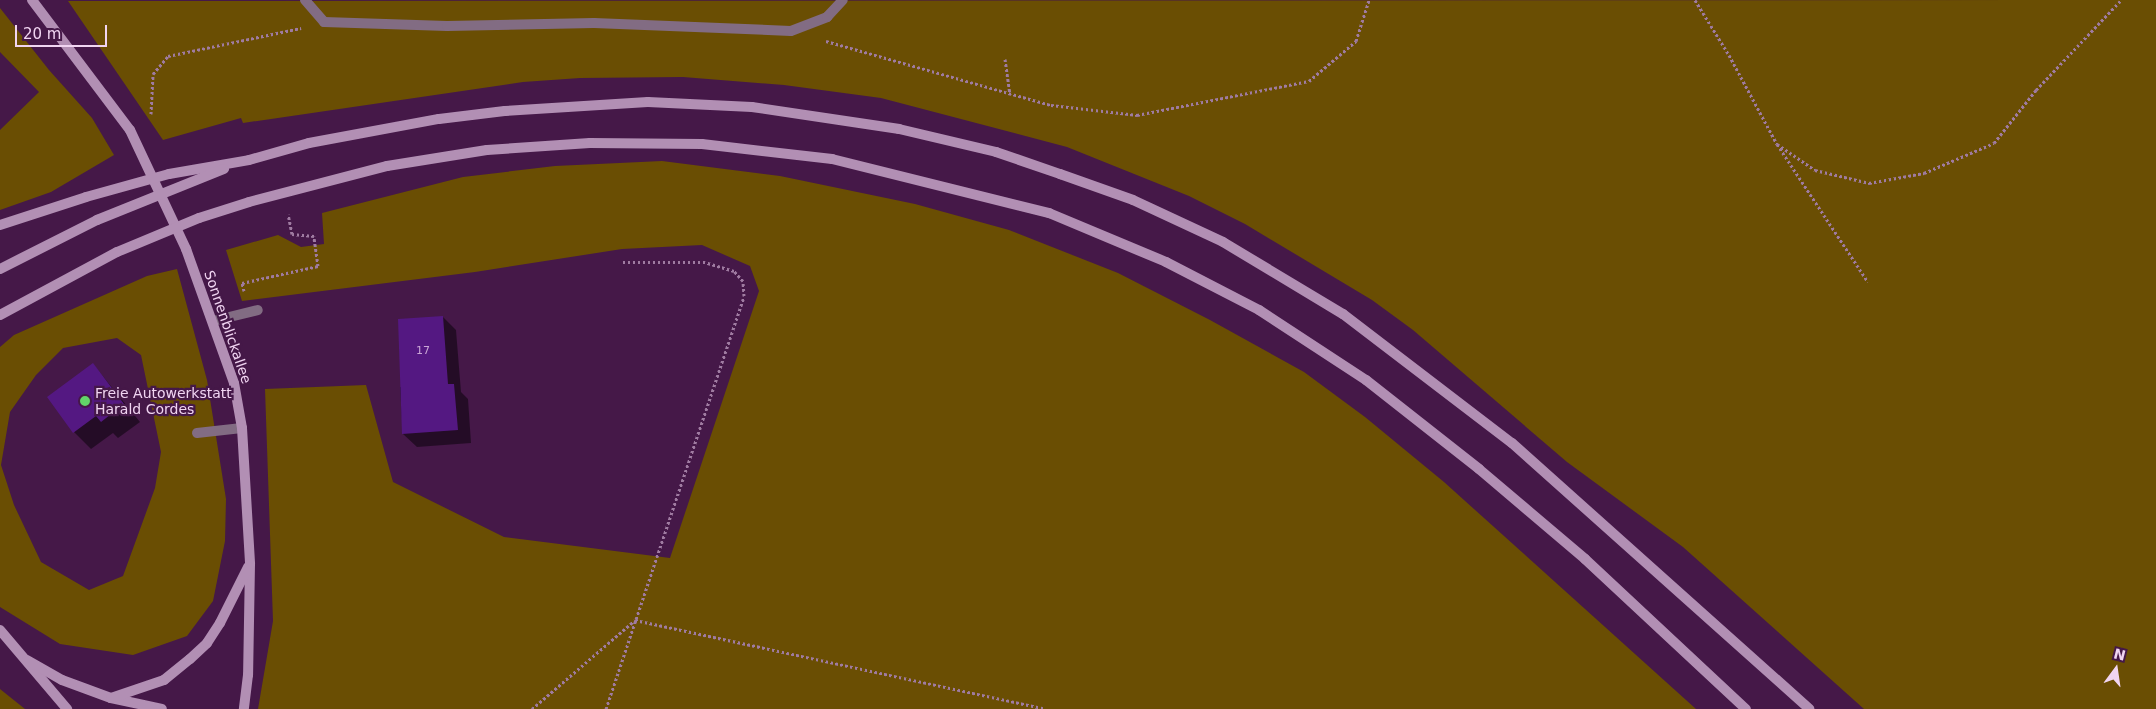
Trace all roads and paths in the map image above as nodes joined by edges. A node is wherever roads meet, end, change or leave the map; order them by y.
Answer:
1 (32, 0) edge
2 (305, 0) edge
3 (844, 0) edge
4 (1369, 0) edge
5 (1695, 0) edge
6 (2121, 0) edge
7 (324, 22) junction
8 (792, 31) junction
9 (1004, 59) dead end
10 (1010, 95) junction
11 (151, 114) dead end
12 (1777, 144) junction
13 (249, 160) junction
14 (288, 214) dead end
15 (0, 225) edge
16 (623, 262) dead end
17 (0, 269) edge
18 (1868, 282) dead end
19 (238, 294) dead end
20 (258, 310) dead end
21 (0, 314) edge
22 (213, 321) junction
23 (242, 428) junction
24 (197, 432) dead end
25 (250, 564) junction
26 (635, 620) junction
27 (0, 630) edge
28 (27, 660) junction
29 (111, 698) junction
30 (66, 709) edge
31 (162, 709) edge
32 (244, 709) edge
33 (532, 709) edge
34 (606, 709) edge
35 (1045, 709) edge
36 (1746, 709) edge
37 (1809, 709) edge

1 - 22 main road, Sonnenblickallee
2 - 7 lane
3 - 8 lane
4 - 10 path
5 - 12 path
6 - 12 path
7 - 8 lane
7 - 11 path
8 - 10 path
9 - 10 path
12 - 18 path
13 - 15 main road, bridge
13 - 17 main road, bridge
13 - 37 main road
14 - 19 path
16 - 26 path
20 - 22 lane
21 - 36 main road, bridge
22 - 23 main road, Sonnenblickallee
23 - 24 lane
23 - 25 main road, Sonnenblickallee
25 - 29 main road
25 - 32 main road, Sonnenblickallee
26 - 33 path
26 - 34 path
26 - 35 path
27 - 28 main road
28 - 29 main road
28 - 30 main road
29 - 31 main road

